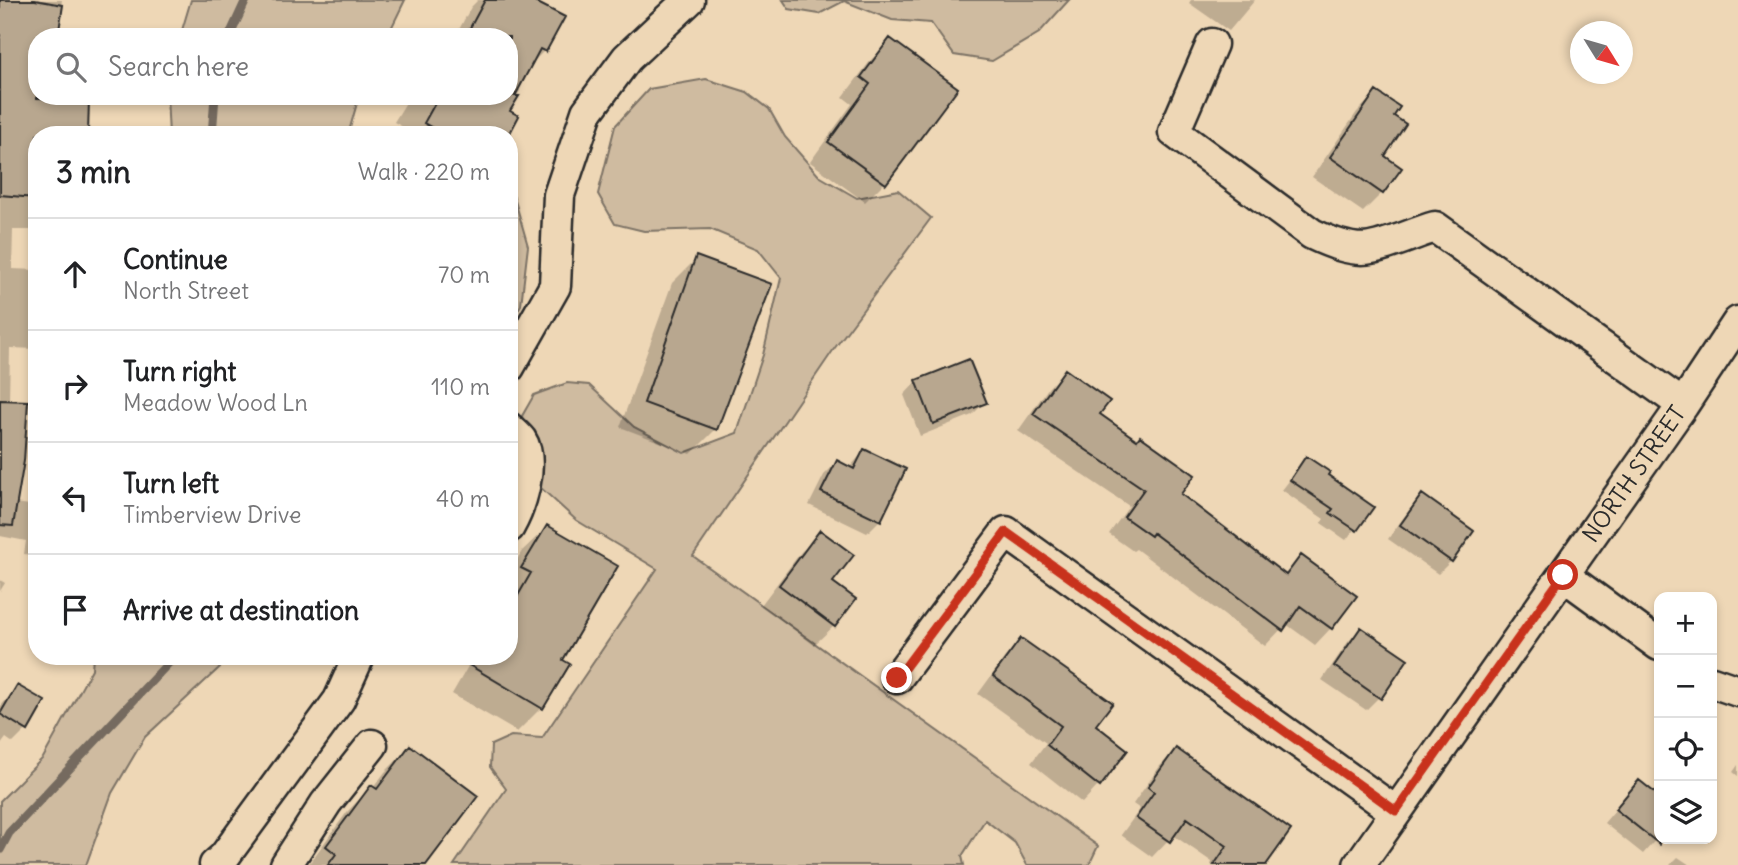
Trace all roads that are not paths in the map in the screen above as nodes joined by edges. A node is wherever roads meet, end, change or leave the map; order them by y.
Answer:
1 (690, 0) edge
2 (1212, 44) dead end
3 (1738, 322) edge
4 (518, 351) edge
5 (1683, 405) junction
6 (518, 437) edge
7 (518, 512) edge
8 (1563, 575) junction
9 (1654, 641) edge
10 (355, 665) edge
11 (897, 678) dead end
12 (1717, 684) edge
13 (1738, 691) edge
14 (372, 745) dead end
15 (1396, 811) junction
16 (215, 865) edge
17 (286, 865) edge
18 (1359, 865) edge

1 - 4 street
2 - 5 street
3 - 5 street, NORTH STREET
5 - 8 street, NORTH STREET
6 - 7 street
8 - 9 street
8 - 15 street, NORTH STREET
10 - 16 street
11 - 15 street
12 - 13 street
14 - 17 street
15 - 18 street, NORTH STREET

